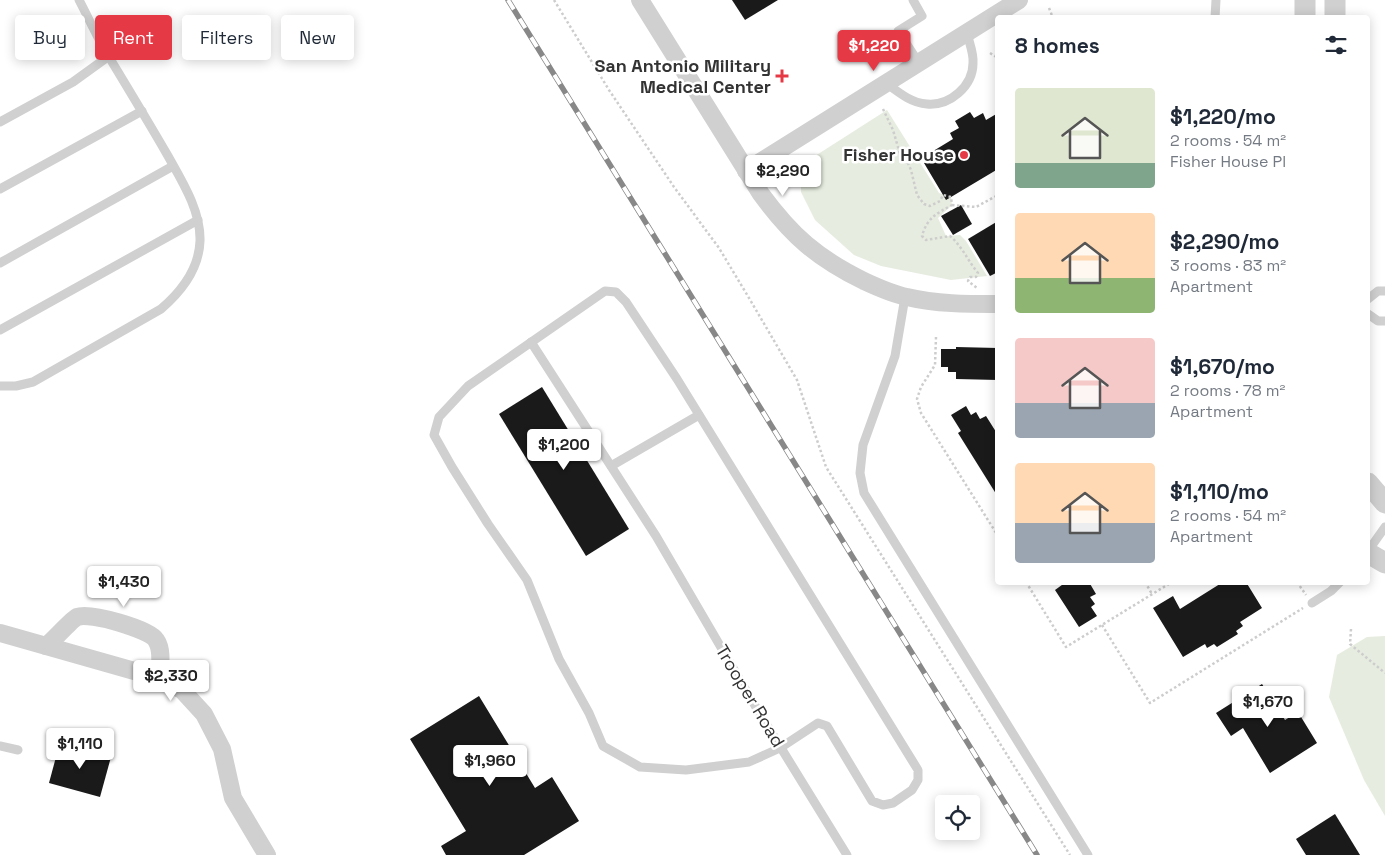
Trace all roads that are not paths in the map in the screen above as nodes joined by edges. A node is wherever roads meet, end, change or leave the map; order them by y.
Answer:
1 (79, 0) edge
2 (640, 0) edge
3 (913, 0) edge
4 (1019, 0) edge
5 (1216, 0) edge
6 (1306, 0) edge
7 (1335, 0) edge
8 (995, 15) edge
9 (995, 15) edge
10 (1215, 15) edge
11 (1305, 15) edge
12 (1335, 15) edge
13 (95, 30) edge
14 (967, 33) junction
15 (104, 60) edge
16 (111, 60) edge
17 (919, 63) junction
18 (886, 83) junction
19 (142, 111) junction
20 (0, 122) edge
21 (173, 166) junction
22 (746, 171) junction
23 (0, 189) edge
24 (198, 220) junction
25 (0, 263) edge
26 (1385, 291) edge
27 (905, 297) junction
28 (1370, 297) edge
29 (995, 304) edge
30 (1370, 315) edge
31 (1385, 321) edge
32 (0, 330) edge
33 (531, 342) junction
34 (0, 386) edge
35 (699, 415) junction
36 (611, 466) junction
37 (1370, 484) edge
38 (1385, 503) edge
39 (1385, 527) edge
40 (1370, 549) edge
41 (1370, 553) edge
42 (1385, 563) edge
43 (1337, 585) edge
44 (1312, 603) road end
45 (0, 633) edge
46 (46, 646) junction
47 (159, 678) junction
48 (0, 746) edge
49 (780, 748) junction
50 (18, 750) dead end
51 (267, 855) edge
52 (847, 855) edge
53 (1088, 855) edge

1 - 13 lane
2 - 22 street
3 - 17 lane
4 - 8 street
5 - 10 lane
6 - 11 street
7 - 12 street
9 - 14 street
14 - 17 street
14 - 18 lane
15 - 20 lane
16 - 19 lane
17 - 18 street
18 - 22 street
19 - 21 lane
19 - 23 lane
21 - 24 lane
21 - 25 lane
22 - 27 street
24 - 32 lane
24 - 34 lane
26 - 28 lane
27 - 29 street
27 - 53 lane
30 - 31 lane
33 - 35 lane
33 - 36 lane, Trooper Road
33 - 49 lane
35 - 36 lane
35 - 49 lane
36 - 49 lane, Trooper Road
37 - 38 street
39 - 40 lane
41 - 42 street
43 - 44 lane
45 - 46 street
46 - 47 street
46 - 47 street
47 - 51 street
48 - 50 lane
49 - 52 lane, Trooper Road

